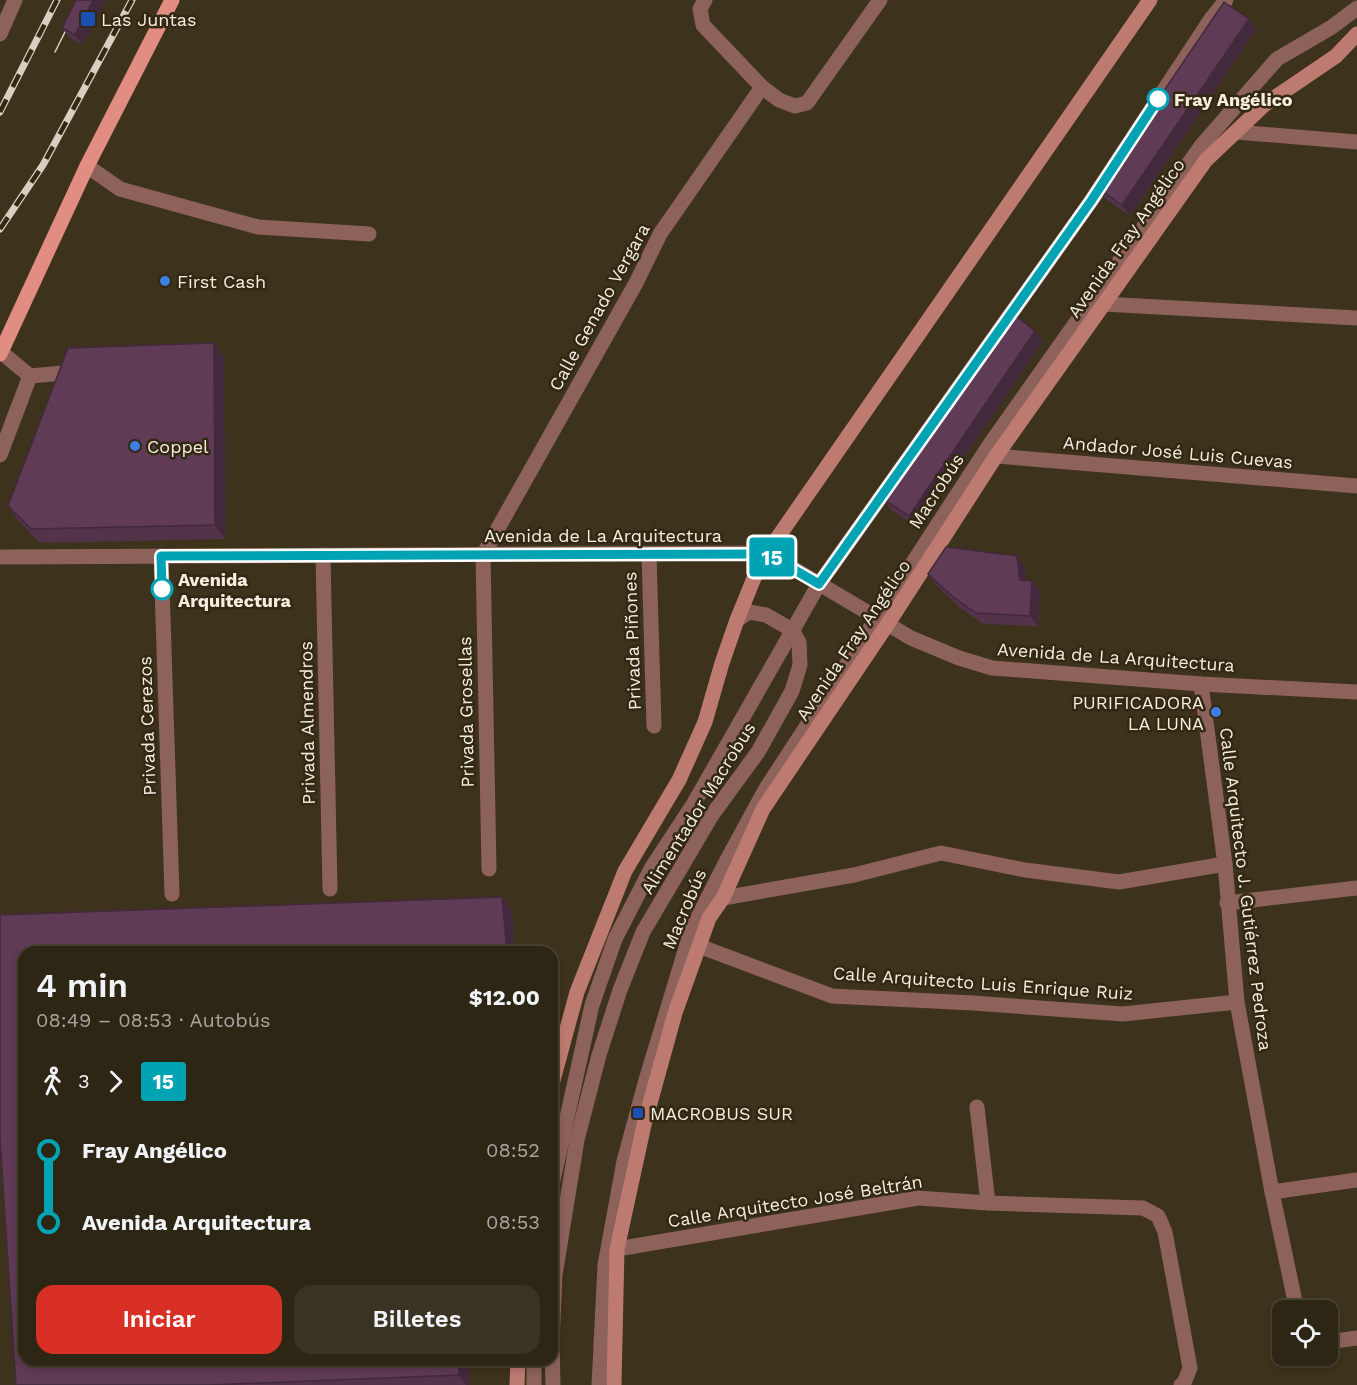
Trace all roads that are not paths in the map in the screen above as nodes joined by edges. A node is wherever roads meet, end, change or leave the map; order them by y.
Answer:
1 (15, 0) edge
2 (172, 0) edge
3 (705, 0) edge
4 (880, 0) edge
5 (1150, 0) edge
6 (1226, 0) edge
7 (1357, 8) edge
8 (0, 34) edge
9 (1357, 34) edge
10 (762, 87) junction
11 (1236, 132) junction
12 (1357, 142) edge
13 (87, 166) junction
14 (369, 234) dead end
15 (1103, 304) junction
16 (1357, 318) edge
17 (1, 353) edge
18 (74, 372) edge
19 (30, 376) junction
20 (0, 455) edge
21 (996, 456) junction
22 (1357, 486) edge
23 (649, 554) junction
24 (767, 554) junction
25 (323, 555) junction
26 (483, 555) junction
27 (0, 556) edge
28 (161, 556) junction
29 (819, 584) junction
30 (737, 620) junction
31 (882, 622) junction
32 (792, 630) junction
33 (1201, 684) junction
34 (1357, 692) edge
35 (654, 726) dead end
36 (1225, 864) junction
37 (489, 869) dead end
38 (1357, 888) edge
39 (330, 889) dead end
40 (172, 894) dead end
41 (723, 898) junction
42 (1227, 903) junction
43 (699, 946) junction
44 (1237, 1002) junction
45 (558, 1062) edge
46 (976, 1107) dead end
47 (558, 1158) edge
48 (1357, 1180) edge
49 (1272, 1192) junction
50 (988, 1203) junction
51 (617, 1249) junction
52 (558, 1257) edge
53 (1295, 1300) edge
54 (1357, 1338) edge
55 (1338, 1341) edge
56 (518, 1366) edge
57 (534, 1366) edge
58 (553, 1366) edge
59 (517, 1385) edge
60 (534, 1385) edge
61 (553, 1385) edge
62 (599, 1385) edge
63 (614, 1385) edge
64 (1181, 1385) edge

1 - 8 street
2 - 13 main road
3 - 10 street
4 - 10 street
5 - 24 street
6 - 29 street
7 - 31 street, Macrobús
9 - 11 street, Avenida Fray Angélico
10 - 26 street, Calle Genado Vergara
11 - 12 street
11 - 15 street, Avenida Fray Angélico
13 - 14 street
13 - 17 main road
15 - 16 street
15 - 21 street, Avenida Fray Angélico
17 - 19 street
18 - 19 street
19 - 20 street
21 - 22 street, Andador José Luis Cuevas
21 - 31 street, Avenida Fray Angélico
23 - 24 street, Avenida de La Arquitectura
23 - 26 street, Avenida de La Arquitectura
23 - 35 street, Privada Piñones
24 - 29 street, Avenida de La Arquitectura
24 - 30 street
25 - 26 street, Avenida de La Arquitectura
25 - 28 street, Avenida de La Arquitectura
25 - 39 street, Privada Almendros
26 - 37 street, Privada Grosellas
27 - 28 street, Avenida de La Arquitectura
28 - 40 street, Privada Cerezos
29 - 31 street, Avenida de La Arquitectura
29 - 32 street
30 - 32 street
30 - 45 street
31 - 33 street, Avenida de La Arquitectura
31 - 41 street, Avenida Fray Angélico
31 - 62 street, Macrobús
32 - 47 street
32 - 52 street, Alimentador Macrobus
33 - 34 street, Avenida de La Arquitectura
33 - 36 street, Calle Arquitecto J. Gutiérrez Pedroza
36 - 41 street
36 - 42 street, Calle Arquitecto J. Gutiérrez Pedroza
38 - 42 street
41 - 43 street, Avenida Fray Angélico
42 - 44 street, Calle Arquitecto J. Gutiérrez Pedroza
43 - 44 street, Calle Arquitecto Luis Enrique Ruiz
43 - 51 street, Avenida Fray Angélico
44 - 49 street, Calle Arquitecto J. Gutiérrez Pedroza
46 - 50 street
48 - 49 street
49 - 53 street, Calle Arquitecto J. Gutiérrez Pedroza
50 - 51 street, Calle Arquitecto José Beltrán
50 - 64 street, Calle Arquitecto José Beltrán
51 - 63 street, Avenida Fray Angélico
54 - 55 street
56 - 59 street
57 - 60 street
58 - 61 street, Alimentador Macrobus

